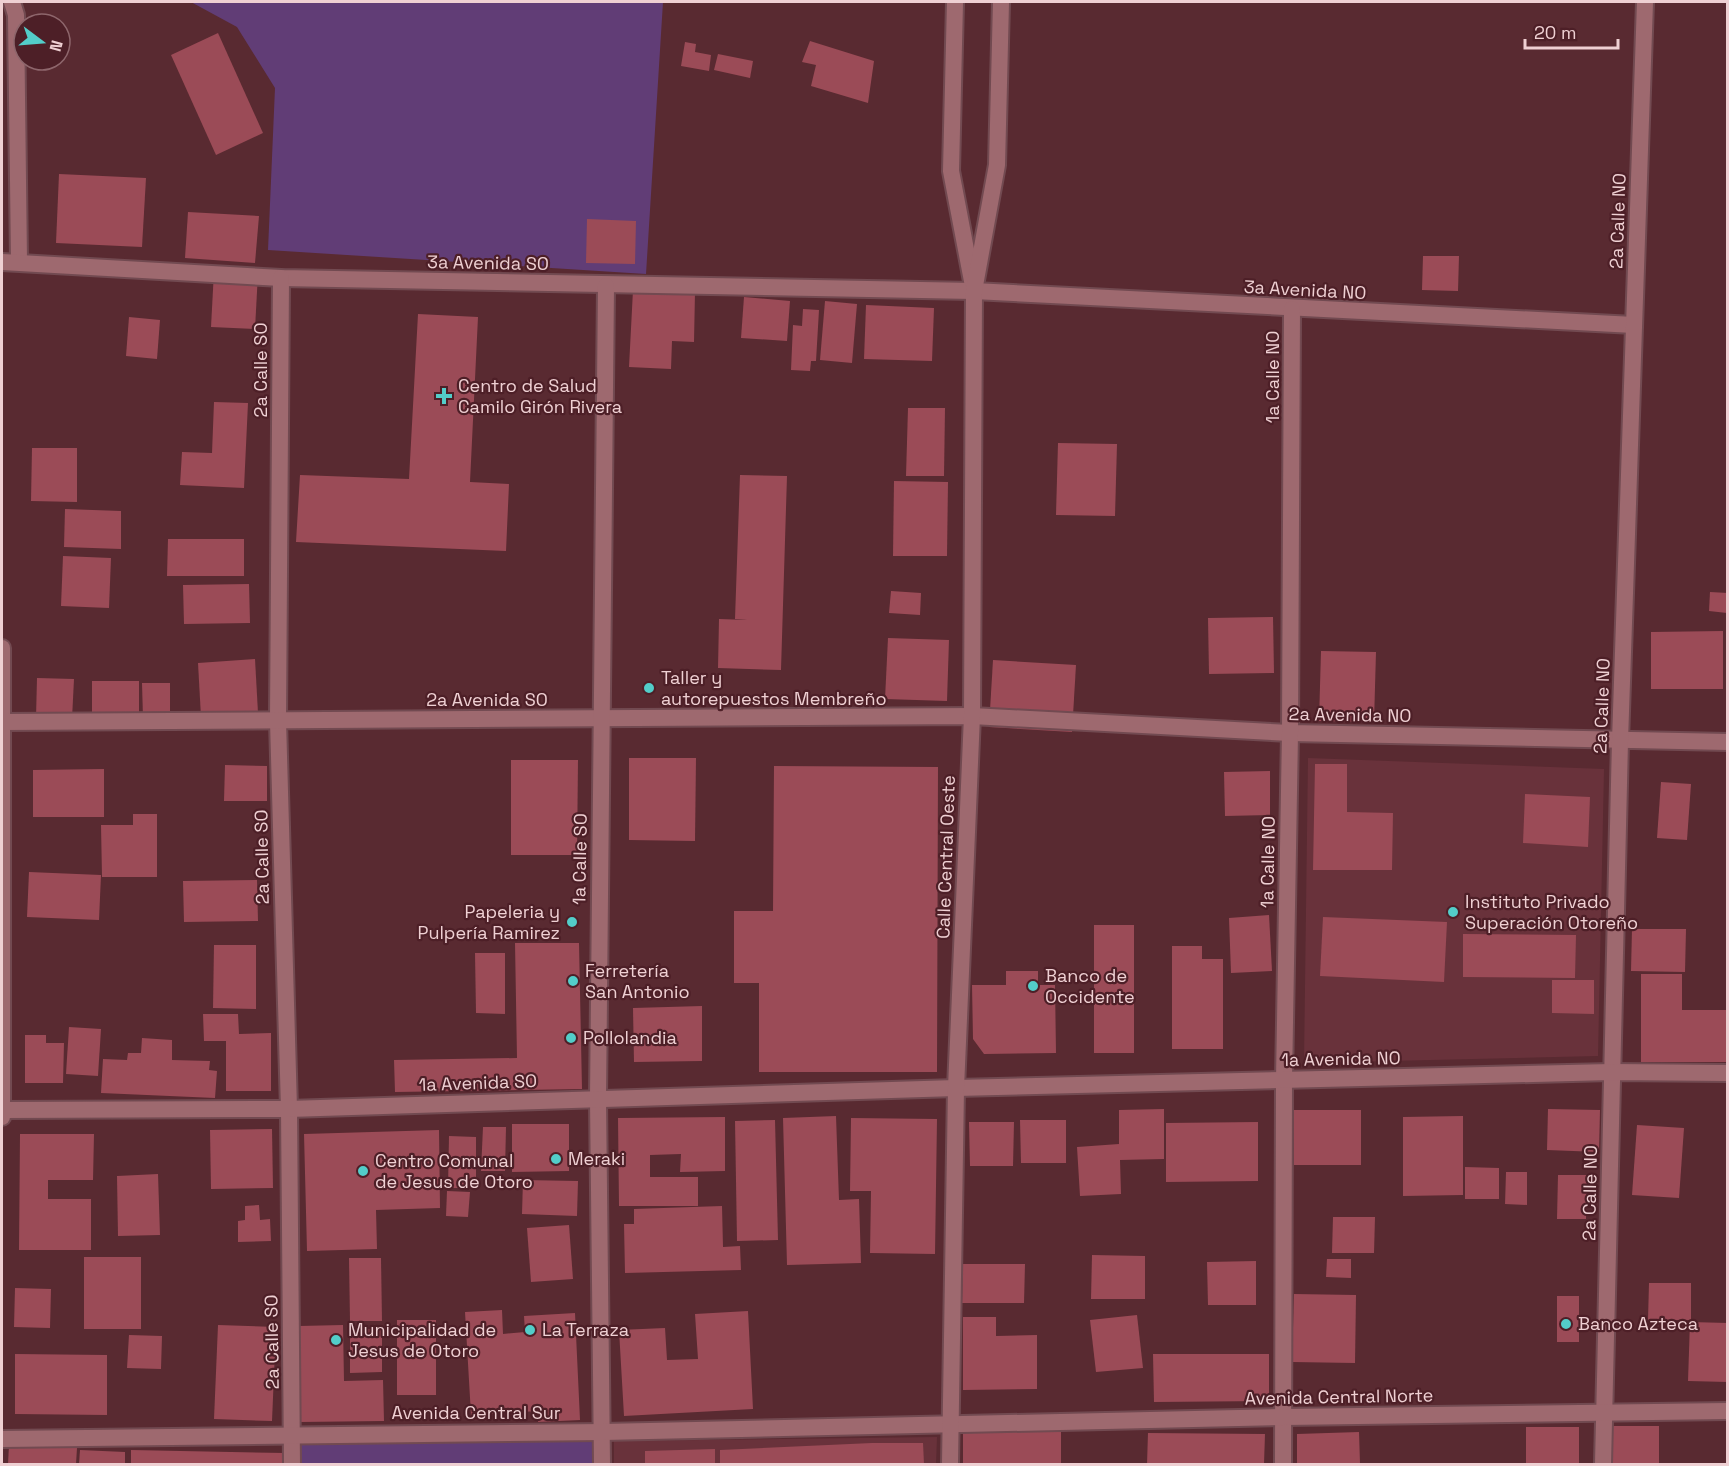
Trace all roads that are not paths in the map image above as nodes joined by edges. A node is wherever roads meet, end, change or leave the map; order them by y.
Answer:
1 (12, 2) edge
2 (955, 2) edge
3 (1002, 2) edge
4 (1645, 2) edge
5 (2, 262) edge
6 (20, 262) junction
7 (281, 278) junction
8 (606, 286) junction
9 (974, 291) junction
10 (1293, 309) junction
11 (1634, 325) junction
12 (2, 648) edge
13 (972, 716) junction
14 (601, 718) junction
15 (278, 721) junction
16 (2, 722) edge
17 (1290, 734) junction
18 (1620, 741) junction
19 (1728, 742) edge
20 (1611, 1072) junction
21 (1728, 1073) edge
22 (1284, 1080) junction
23 (956, 1088) junction
24 (598, 1099) junction
25 (289, 1109) junction
26 (2, 1110) edge
27 (2, 1117) edge
28 (1728, 1411) edge
29 (1605, 1413) junction
30 (1284, 1417) junction
31 (951, 1424) junction
32 (603, 1432) junction
33 (292, 1434) junction
34 (2, 1439) edge
35 (292, 1464) edge
36 (602, 1464) edge
37 (950, 1464) edge
38 (1283, 1464) edge
39 (1603, 1464) edge

1 - 6 street
2 - 9 street, Calle Central Oeste
3 - 9 street, Calle Central Oeste
4 - 11 street, 2a Calle NO
5 - 6 street, 3a Avenida SO
6 - 7 street, 3a Avenida SO
7 - 8 street, 3a Avenida SO
7 - 15 street, 2a Calle SO
8 - 9 street, 3a Avenida SO
8 - 14 street, 1a Calle SO
9 - 10 street, 3a Avenida NO
9 - 13 street, Calle Central Oeste
10 - 11 street, 3a Avenida NO
10 - 17 street, 1a Calle NO
11 - 18 street, 2a Calle NO
12 - 16 street
13 - 14 street, 2a Avenida SO
13 - 17 street, 2a Avenida NO
13 - 23 street, Calle Central Oeste
14 - 15 street, 2a Avenida SO
14 - 24 street, 1a Calle SO
15 - 16 street, 2a Avenida SO
15 - 25 street, 2a Calle SO
16 - 26 street
17 - 18 street, 2a Avenida NO
17 - 22 street, 1a Calle NO
18 - 19 street, 2a Avenida NO
18 - 20 street, 2a Calle NO
20 - 21 street, 1a Avenida NO
20 - 22 street, 1a Avenida NO
20 - 29 street, 2a Calle NO
22 - 23 street, 1a Avenida NO
22 - 30 street, 1a Calle NO
23 - 24 street, 1a Avenida SO
23 - 31 street, Calle Central Oeste
24 - 25 street, 1a Avenida SO
24 - 32 street, 1a Calle SO
25 - 26 street, 1a Avenida SO
25 - 33 street, 2a Calle SO
26 - 27 street
28 - 29 street, Avenida Central Norte
29 - 30 street, Avenida Central Norte
29 - 39 street, 2a Calle NO
30 - 31 street, Avenida Central Norte
30 - 38 street, 1a Calle NO
31 - 32 street, Avenida Central Sur
31 - 37 street, Calle Central Oeste
32 - 33 street, Avenida Central Sur
32 - 36 street, 1a Calle SO
33 - 34 street, Avenida Central Sur
33 - 35 street, 2a Calle SO

